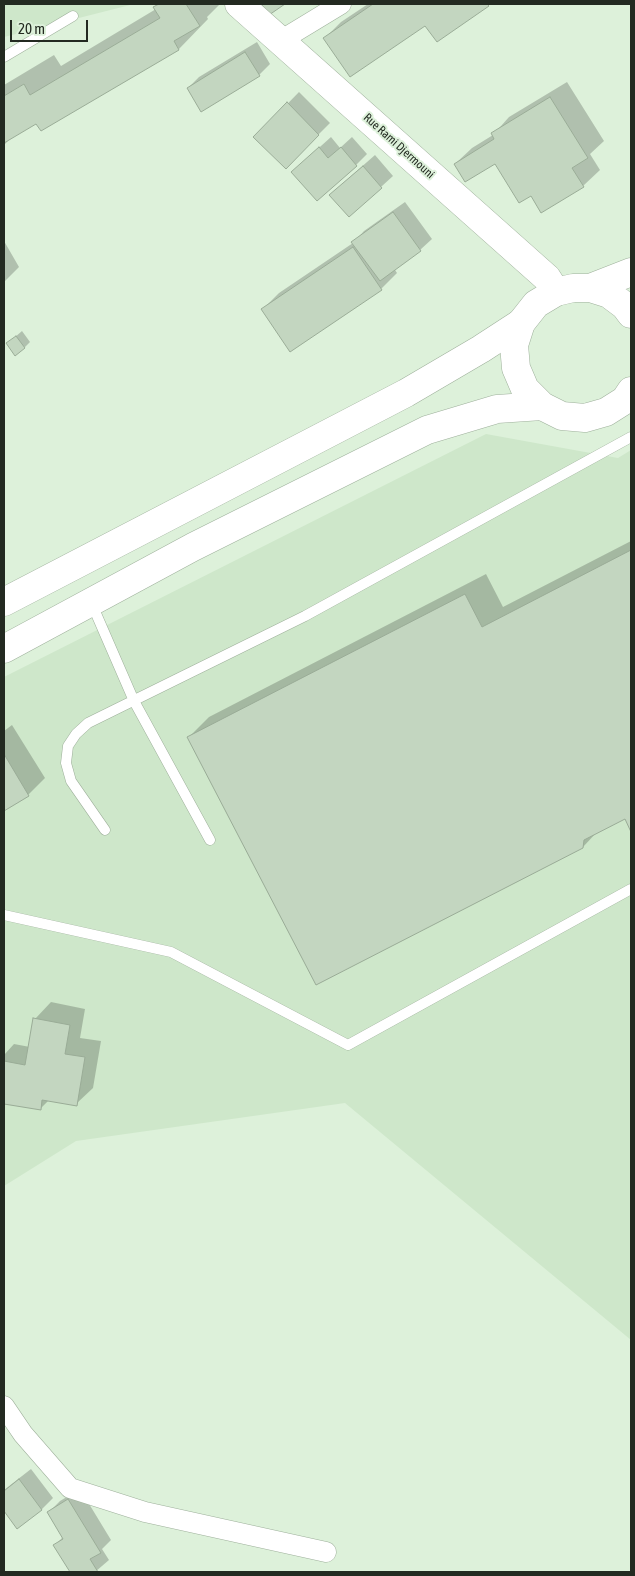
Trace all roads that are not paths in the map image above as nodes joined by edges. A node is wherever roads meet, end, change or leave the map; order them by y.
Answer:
1 (238, 4) edge
2 (341, 4) edge
3 (73, 16) dead end
4 (280, 41) junction
5 (4, 56) edge
6 (631, 272) edge
7 (590, 288) junction
8 (556, 292) junction
9 (631, 314) edge
10 (521, 323) junction
11 (631, 391) edge
12 (542, 406) junction
13 (631, 437) edge
14 (4, 602) edge
15 (91, 602) junction
16 (4, 649) edge
17 (134, 701) junction
18 (105, 830) dead end
19 (210, 840) dead end
20 (631, 889) edge
21 (4, 915) edge
22 (4, 1406) edge
23 (326, 1552) dead end

1 - 4 main road, Rue Rami Djermouni
2 - 4 street
3 - 5 lane
4 - 8 main road, Rue Rami Djermouni
6 - 7 main road
7 - 8 main road
7 - 9 main road
8 - 10 main road
10 - 12 main road
10 - 14 main road
11 - 12 main road
12 - 15 main road
13 - 17 lane
15 - 16 main road
15 - 17 lane
17 - 18 lane
17 - 19 lane
20 - 21 lane
22 - 23 street

